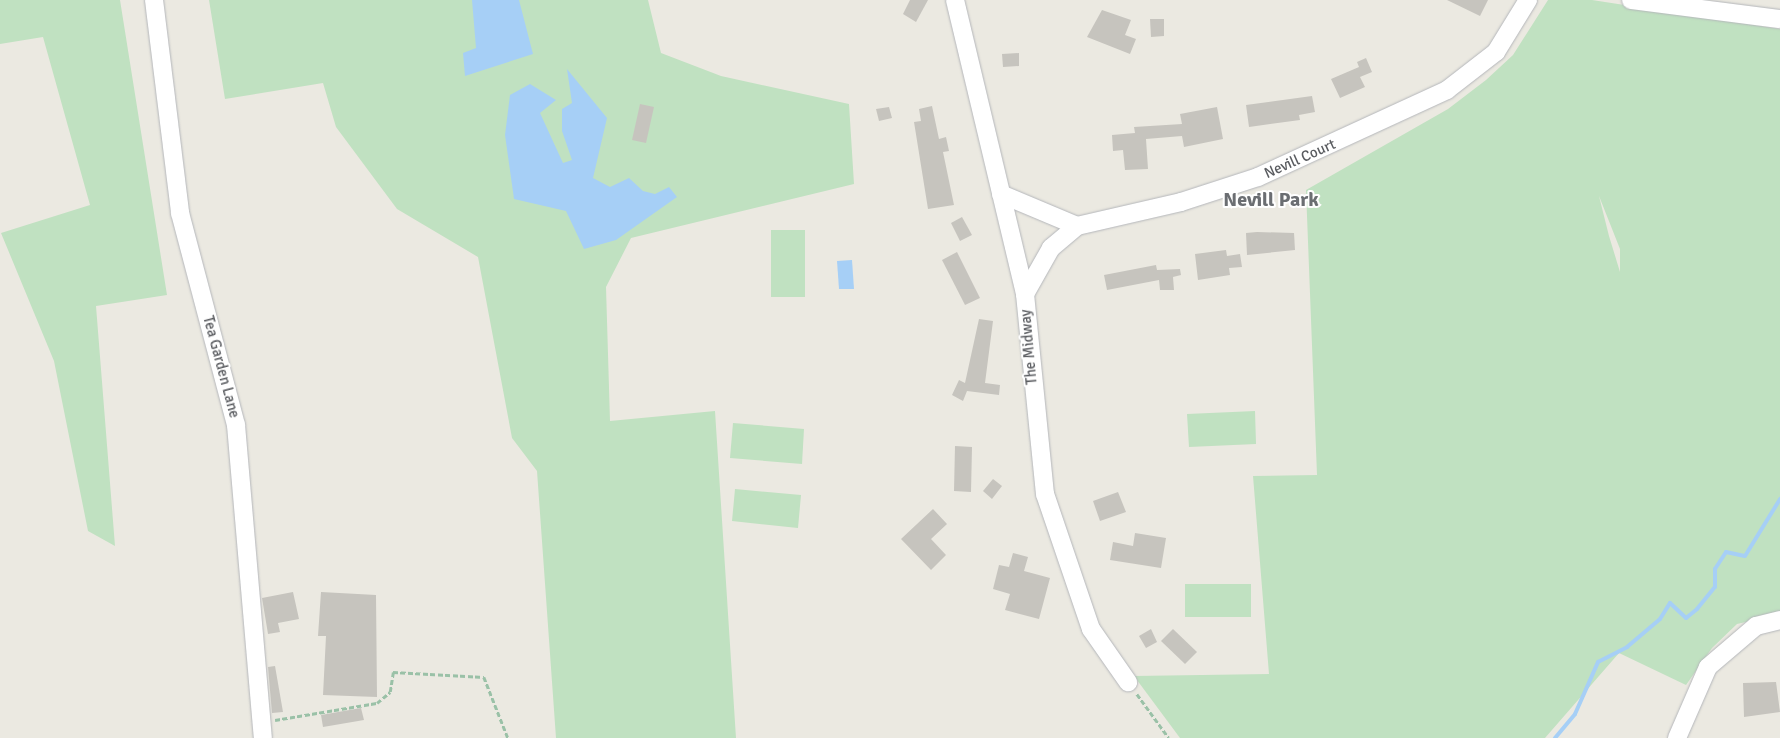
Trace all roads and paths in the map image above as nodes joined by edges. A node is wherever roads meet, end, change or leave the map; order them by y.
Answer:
1 (154, 0) edge
2 (955, 0) edge
3 (1528, 0) edge
4 (1632, 0) edge
5 (1780, 19) edge
6 (1001, 194) junction
7 (1078, 226) junction
8 (1025, 294) junction
9 (1780, 620) edge
10 (1128, 682) joint
11 (263, 730) edge
12 (508, 738) edge
13 (1169, 738) edge
14 (1676, 738) edge

1 - 11 street, Tea Garden Lane
2 - 6 street, The Midway
3 - 7 street, Nevill Court
4 - 5 street
6 - 7 street
6 - 8 street, The Midway
7 - 8 street
8 - 10 street, The Midway
9 - 14 street
10 - 13 path
11 - 12 path

